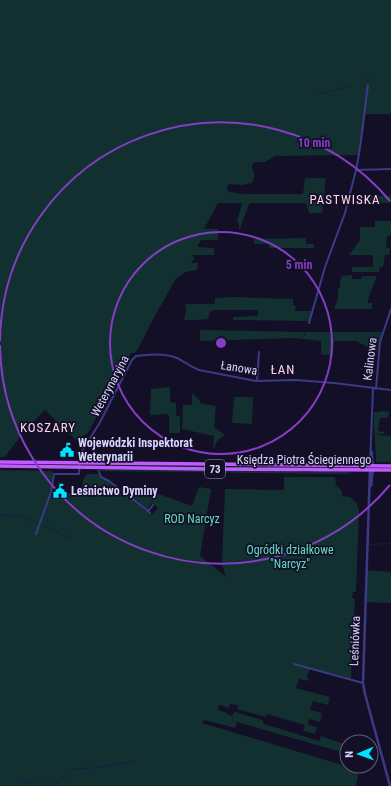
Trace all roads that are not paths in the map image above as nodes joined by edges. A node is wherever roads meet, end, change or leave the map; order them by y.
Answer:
1 (368, 85) dead end
2 (391, 169) edge
3 (356, 170) junction
4 (391, 309) edge
5 (309, 323) dead end
6 (259, 352) dead end
7 (136, 356) joint
8 (257, 381) junction
9 (375, 389) junction
10 (391, 390) edge
11 (0, 462) edge
12 (79, 465) junction
13 (0, 466) edge
14 (391, 466) edge
15 (371, 468) junction
16 (391, 470) edge
17 (99, 472) dead end
18 (153, 506) dead end
19 (147, 510) junction
20 (150, 513) dead end
21 (36, 534) dead end
22 (294, 664) dead end
23 (363, 683) junction
24 (390, 786) edge

1 - 3 street
2 - 3 street
3 - 5 street
4 - 9 street, Kalinowa
6 - 8 street
7 - 8 street, Łanowa
7 - 12 street, Weterynaryjna
8 - 9 street, Łanowa
9 - 10 street, Łanowa
9 - 15 street, Kalinowa
11 - 12 main road, Księdza Piotra Ściegiennego / 73
12 - 13 main road, Księdza Piotra Ściegiennego / 73
12 - 15 main road, Księdza Piotra Ściegiennego / 73
12 - 21 street
14 - 15 main road, Księdza Piotra Ściegiennego / 73
15 - 16 main road, Księdza Piotra Ściegiennego / 73
15 - 23 street, Leśniówka
17 - 19 street
18 - 19 street
19 - 20 street
22 - 23 street
23 - 24 street, Leśniówka

